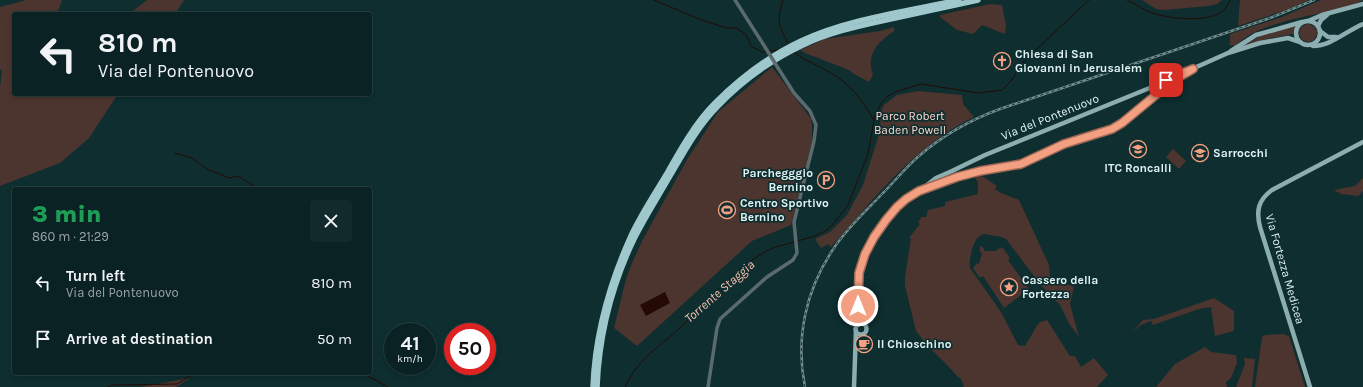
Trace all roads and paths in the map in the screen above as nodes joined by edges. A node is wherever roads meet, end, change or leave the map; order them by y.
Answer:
1 (735, 0) edge
2 (959, 0) edge
3 (978, 0) edge
4 (1363, 4) edge
5 (1329, 13) junction
6 (1308, 21) junction
7 (1302, 22) junction
8 (1363, 24) edge
9 (1318, 26) junction
10 (1320, 31) junction
11 (1340, 36) junction
12 (1300, 42) junction
13 (802, 43) junction
14 (1309, 45) junction
15 (1228, 53) junction
16 (778, 56) junction
17 (1193, 69) junction
18 (1161, 83) junction
19 (1160, 92) junction
20 (1363, 142) edge
21 (938, 177) junction
22 (941, 183) junction
23 (919, 191) junction
24 (861, 325) junction
25 (856, 330) junction
26 (860, 335) junction
27 (855, 345) junction
28 (593, 387) edge
29 (597, 387) edge
30 (708, 387) edge
31 (854, 387) edge
32 (1310, 387) edge

1 - 30 street, bridge
2 - 13 highway
3 - 13 highway
4 - 5 main road
5 - 6 main road
5 - 9 main road
6 - 7 main road
6 - 9 main road
7 - 12 main road
7 - 15 main road
8 - 11 main road
9 - 10 main road
10 - 11 main road
10 - 14 main road
11 - 14 main road
12 - 14 main road
12 - 15 main road
13 - 16 highway
15 - 17 main road
16 - 28 highway
16 - 29 highway
17 - 18 main road, Via del Pontenuovo
17 - 19 main road
18 - 19 main road
18 - 21 main road, Via del Pontenuovo
19 - 22 main road
20 - 32 main road, Via Fortezza Medicea
21 - 22 main road
21 - 23 main road, Via del Pontenuovo
22 - 23 main road
23 - 24 main road
24 - 25 main road
24 - 26 main road
25 - 26 main road
25 - 27 main road
26 - 27 main road
27 - 31 main road

